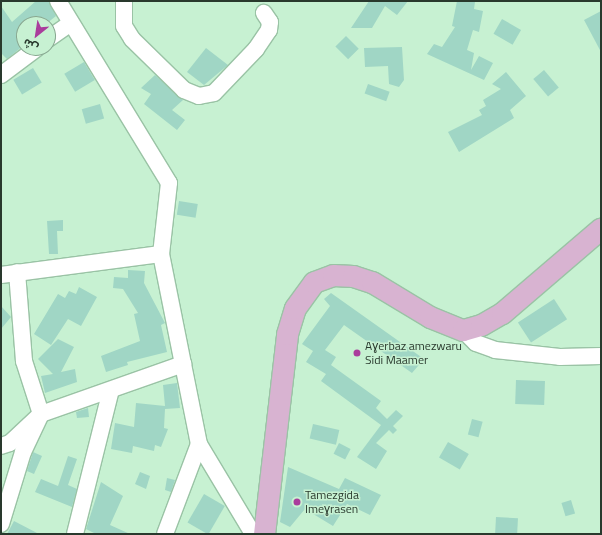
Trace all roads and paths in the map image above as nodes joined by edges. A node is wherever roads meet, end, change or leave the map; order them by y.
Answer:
1 (58, 1) edge
2 (124, 1) edge
3 (264, 13) dead end
4 (71, 23) junction
5 (56, 34) edge
6 (25, 56) edge
7 (1, 74) edge
8 (601, 228) edge
9 (161, 254) junction
10 (9, 274) edge
11 (463, 330) junction
12 (601, 356) edge
13 (183, 364) junction
14 (111, 390) junction
15 (41, 414) junction
16 (199, 444) junction
17 (1, 446) edge
18 (1, 524) edge
19 (74, 534) edge
20 (165, 534) edge
21 (253, 534) edge
22 (264, 534) edge

1 - 4 street
2 - 3 street
4 - 5 street
4 - 9 street
6 - 7 street
8 - 11 main road
9 - 10 street
9 - 13 street
10 - 15 street
11 - 12 street
11 - 22 main road
13 - 14 street
13 - 16 street
14 - 15 street
14 - 19 street
15 - 17 street
15 - 18 street
16 - 20 street
16 - 21 street

